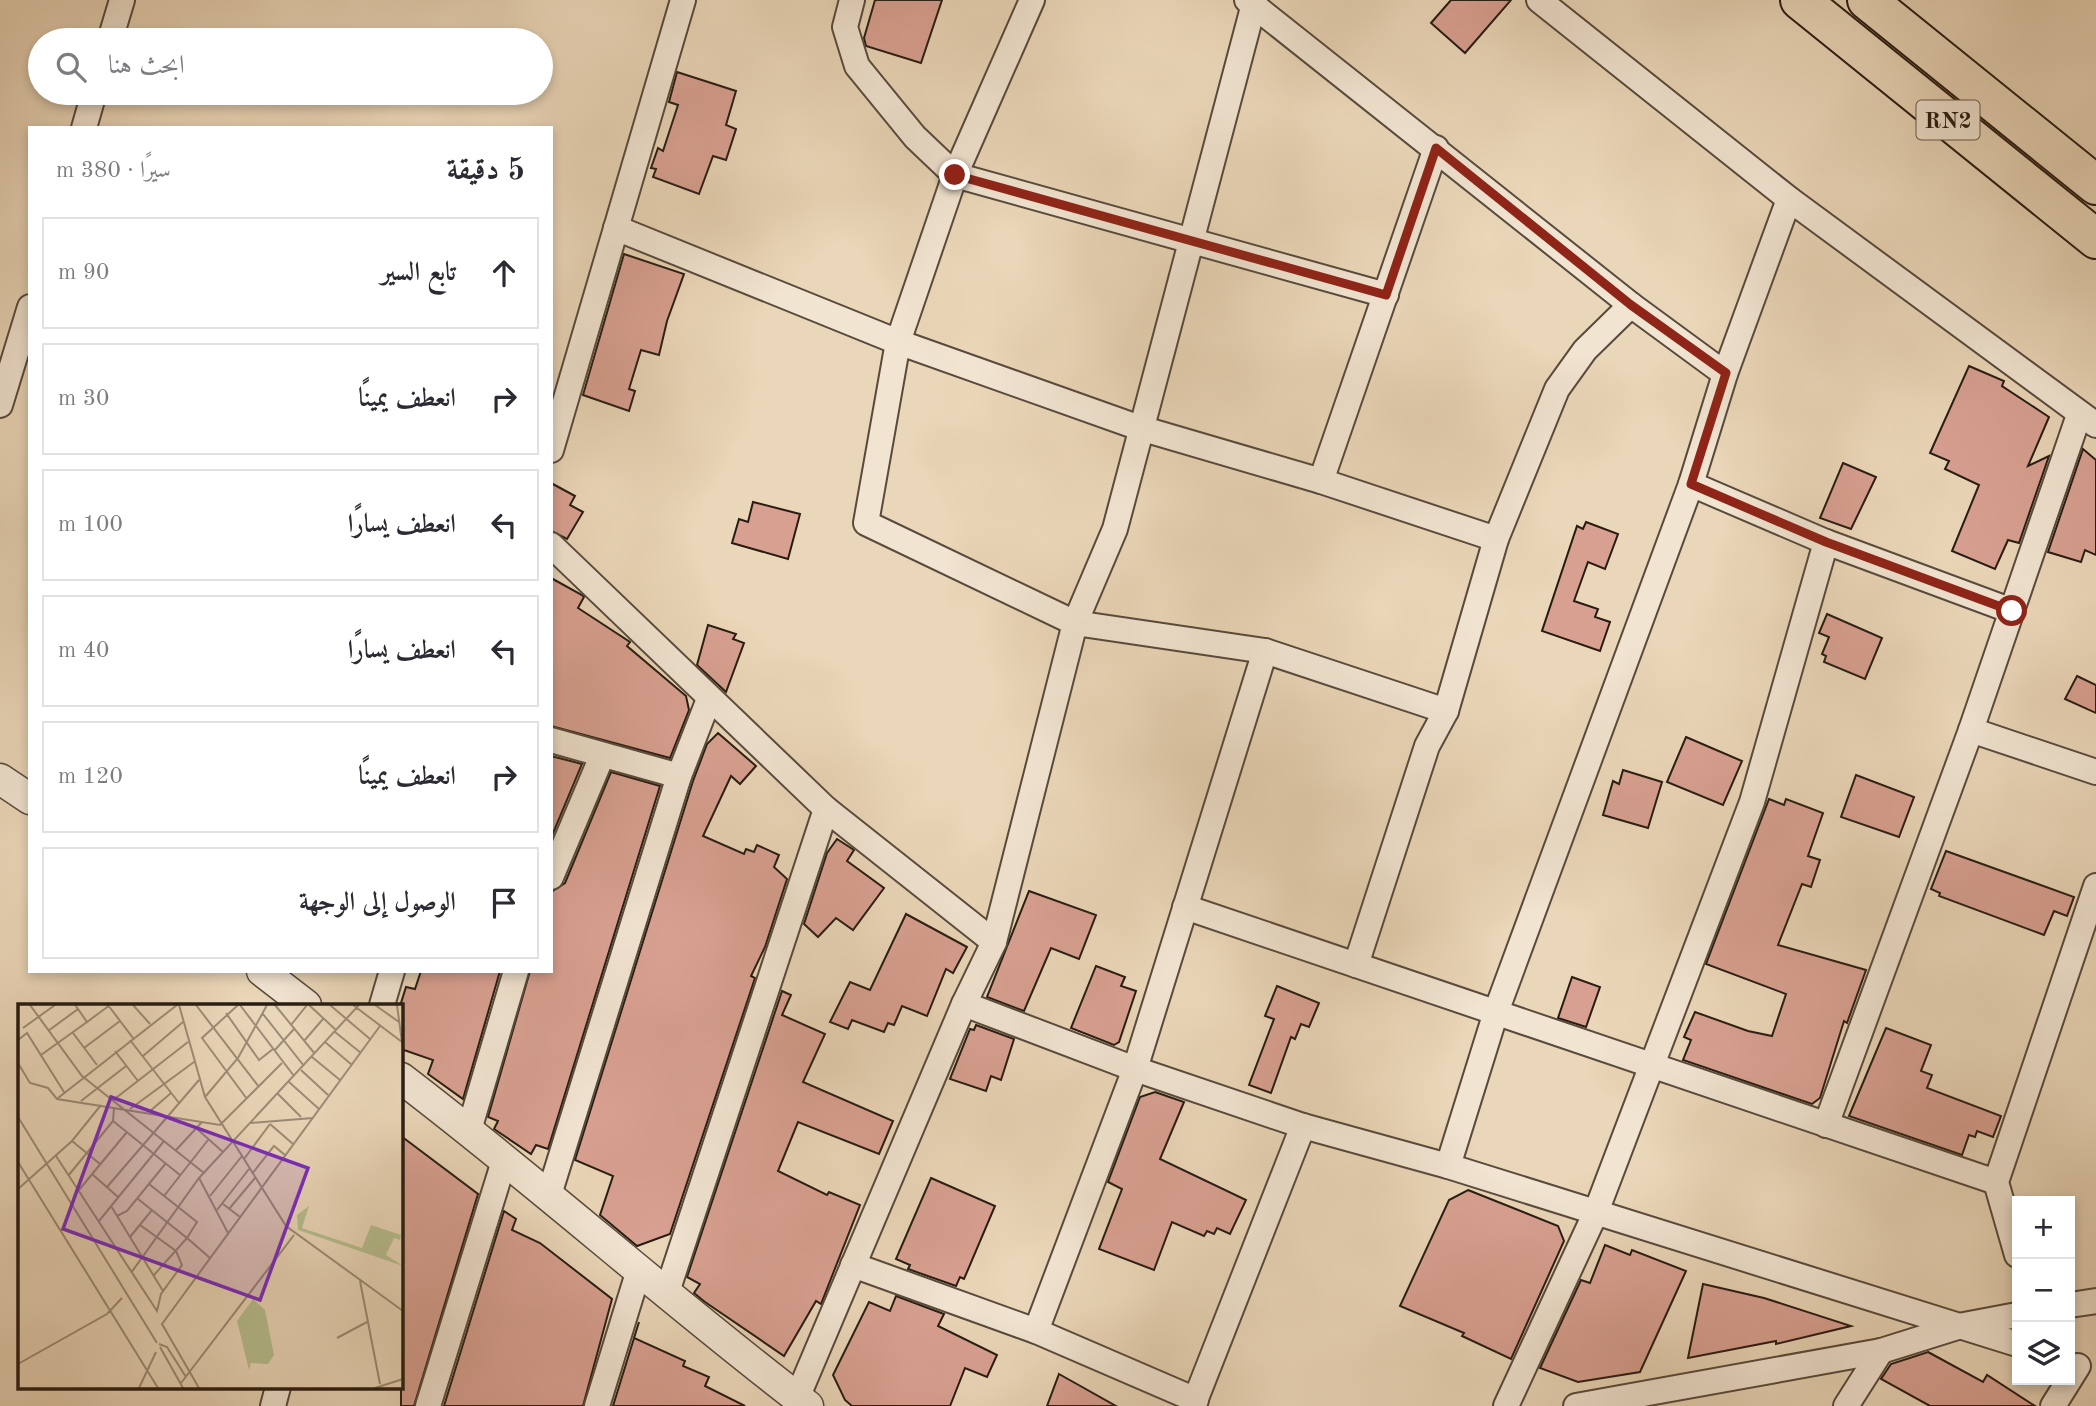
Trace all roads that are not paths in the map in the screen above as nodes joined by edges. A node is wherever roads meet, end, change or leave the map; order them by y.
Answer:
1 (122, 0) edge
2 (683, 0) edge
3 (852, 0) edge
4 (1032, 0) edge
5 (1539, 0) edge
6 (1800, 0) edge
7 (1867, 0) edge
8 (1252, 2) edge
9 (114, 28) edge
10 (91, 105) edge
11 (85, 126) edge
12 (1436, 148) junction
13 (955, 175) junction
14 (2096, 185) edge
15 (1789, 199) junction
16 (616, 228) junction
17 (1189, 239) junction
18 (2096, 239) edge
19 (1386, 295) junction
20 (1631, 305) junction
21 (28, 314) edge
22 (898, 342) junction
23 (1726, 373) junction
24 (0, 405) edge
25 (2088, 420) edge
26 (1140, 428) junction
27 (553, 443) edge
28 (1321, 481) junction
29 (1691, 484) junction
30 (1496, 540) junction
31 (1826, 542) junction
32 (553, 547) edge
33 (2012, 611) junction
34 (1075, 622) junction
35 (1265, 651) junction
36 (709, 699) junction
37 (1446, 711) junction
38 (1971, 730) junction
39 (553, 741) edge
40 (602, 755) junction
41 (2096, 772) edge
42 (679, 776) junction
43 (0, 779) edge
44 (28, 798) edge
45 (826, 809) junction
46 (553, 872) edge
47 (2096, 886) edge
48 (1185, 907) junction
49 (994, 943) junction
50 (1356, 965) junction
51 (265, 973) edge
52 (391, 973) edge
53 (515, 973) edge
54 (305, 1004) edge
55 (382, 1004) edge
56 (964, 1004) junction
57 (1496, 1012) junction
58 (1653, 1066) junction
59 (1135, 1069) junction
60 (402, 1079) edge
61 (1825, 1125) junction
62 (1303, 1126) junction
63 (469, 1130) junction
64 (504, 1161) junction
65 (1448, 1166) junction
66 (1996, 1182) junction
67 (548, 1198) junction
68 (1596, 1212) junction
69 (2012, 1238) edge
70 (853, 1265) junction
71 (638, 1272) junction
72 (666, 1295) junction
73 (2096, 1301) edge
74 (2075, 1305) edge
75 (2012, 1316) edge
76 (1964, 1325) junction
77 (1036, 1331) junction
78 (2012, 1343) edge
79 (1881, 1351) junction
80 (2081, 1367) edge
81 (278, 1388) edge
82 (1684, 1396) edge
83 (800, 1403) edge
84 (1195, 1403) edge
85 (273, 1406) edge
86 (428, 1406) edge
87 (597, 1406) edge
88 (1506, 1406) edge
89 (1576, 1406) edge
90 (1846, 1406) edge
91 (2053, 1406) edge

1 - 9 street
2 - 16 street
3 - 13 street
4 - 13 street
5 - 15 street
6 - 18 highway, RN2
7 - 14 highway, RN2
8 - 12 street
8 - 17 street
10 - 11 street
12 - 19 street
12 - 20 street
13 - 17 street
13 - 22 street
15 - 23 street
15 - 25 street
16 - 22 street
16 - 27 street
17 - 19 street
17 - 26 street
19 - 28 street
20 - 23 street
20 - 30 street
21 - 24 street
22 - 26 street
22 - 34 street
23 - 29 street
25 - 33 street
26 - 28 street
26 - 34 street
28 - 30 street
29 - 31 street
29 - 57 street
30 - 37 street
31 - 33 street
31 - 58 street
32 - 36 street
33 - 38 street
34 - 35 street
34 - 49 street
35 - 37 street
35 - 48 street
36 - 42 street
36 - 45 street
37 - 50 street
38 - 41 street
38 - 61 street
39 - 40 street
40 - 42 street
40 - 46 street
42 - 67 street
43 - 44 street
45 - 49 street
45 - 72 street
47 - 66 street
48 - 50 street
48 - 59 street
49 - 56 street
50 - 57 street
51 - 54 street
52 - 55 street
53 - 63 street
56 - 59 street
56 - 70 street
57 - 58 street
57 - 65 street
58 - 61 street
58 - 68 street
59 - 62 street
59 - 77 street
60 - 63 street
61 - 66 street
62 - 65 street
62 - 84 street
63 - 64 street
64 - 67 street
64 - 86 street
65 - 68 street
66 - 69 street
67 - 71 street
68 - 76 street
68 - 88 street
70 - 77 street
70 - 83 street
71 - 72 street
71 - 87 street
72 - 83 street
73 - 74 street
75 - 76 street
76 - 78 street
76 - 79 street
77 - 84 street
79 - 82 street
79 - 90 street
80 - 91 street
81 - 85 street
82 - 89 street

